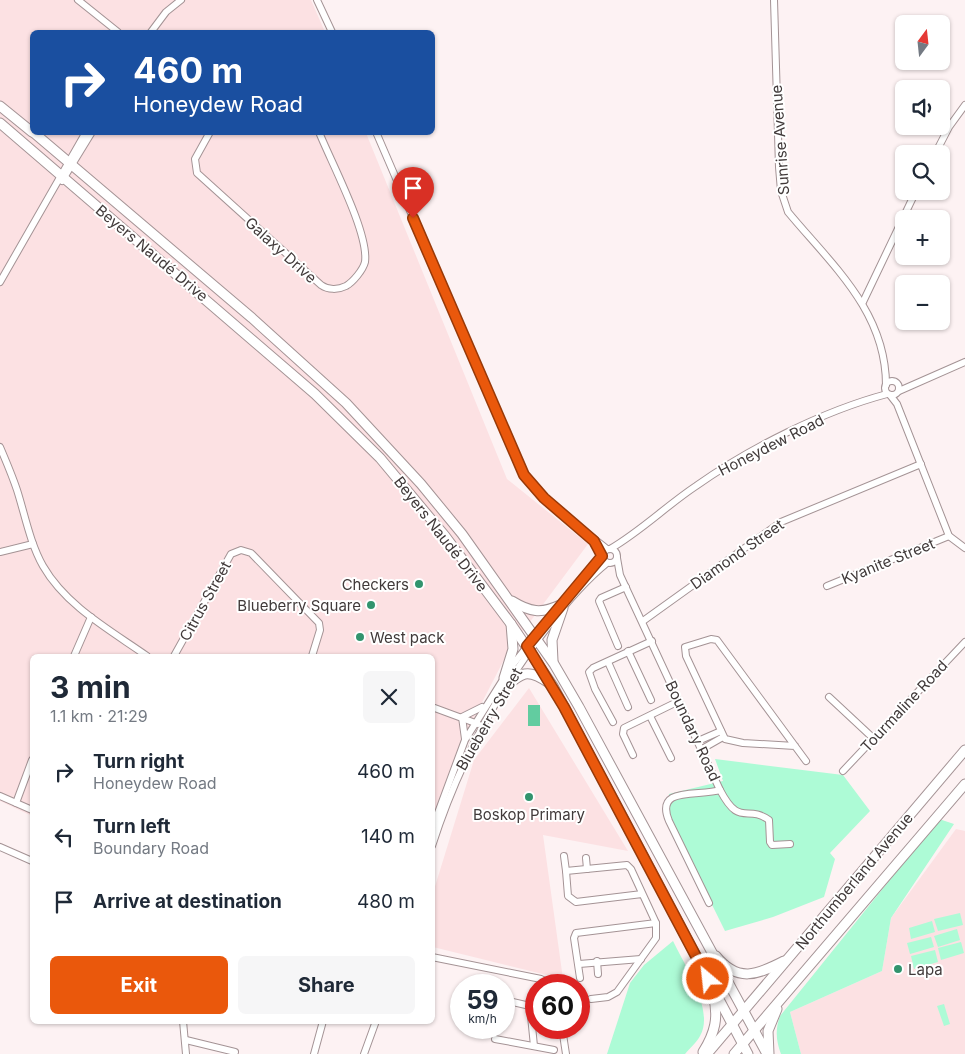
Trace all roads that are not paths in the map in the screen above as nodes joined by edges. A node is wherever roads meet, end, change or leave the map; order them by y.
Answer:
1 (78, 0) edge
2 (181, 0) edge
3 (317, 0) edge
4 (774, 0) edge
5 (116, 30) edge
6 (152, 30) edge
7 (331, 30) edge
8 (965, 105) edge
9 (0, 106) edge
10 (0, 123) edge
11 (30, 130) edge
12 (37, 135) edge
13 (85, 135) edge
14 (90, 135) edge
15 (208, 135) edge
16 (320, 135) edge
17 (377, 135) edge
18 (940, 145) edge
19 (71, 164) junction
20 (61, 180) junction
21 (912, 200) edge
22 (0, 282) edge
23 (863, 302) junction
24 (965, 362) edge
25 (886, 369) junction
26 (896, 382) junction
27 (916, 383) junction
28 (885, 385) junction
29 (898, 392) junction
30 (889, 395) junction
31 (871, 398) junction
32 (897, 404) junction
33 (0, 447) edge
34 (921, 464) junction
35 (949, 536) junction
36 (629, 537) junction
37 (594, 541) junction
38 (33, 544) junction
39 (965, 548) edge
40 (608, 549) junction
41 (0, 552) edge
42 (617, 556) junction
43 (606, 560) junction
44 (620, 575) junction
45 (827, 586) dead end
46 (626, 587) junction
47 (507, 598) junction
48 (562, 606) junction
49 (91, 617) junction
50 (643, 621) junction
51 (511, 624) junction
52 (536, 638) junction
53 (652, 641) junction
54 (965, 642) edge
55 (618, 646) dead end
56 (528, 649) junction
57 (628, 651) junction
58 (75, 654) edge
59 (143, 654) edge
60 (175, 654) edge
61 (313, 654) edge
62 (608, 662) junction
63 (554, 664) junction
64 (504, 678) junction
65 (553, 686) junction
66 (503, 689) junction
67 (829, 697) dead end
68 (651, 700) dead end
69 (679, 701) junction
70 (487, 702) junction
71 (628, 707) dead end
72 (435, 708) edge
73 (462, 716) junction
74 (650, 716) junction
75 (613, 722) dead end
76 (479, 724) junction
77 (722, 734) junction
78 (873, 738) junction
79 (465, 740) junction
80 (698, 741) junction
81 (795, 746) junction
82 (702, 749) junction
83 (965, 750) edge
84 (633, 754) dead end
85 (671, 758) dead end
86 (806, 761) dead end
87 (30, 765) edge
88 (843, 771) dead end
89 (965, 784) edge
90 (720, 790) junction
91 (0, 796) edge
92 (16, 802) junction
93 (30, 809) edge
94 (435, 821) edge
95 (435, 838) edge
96 (790, 844) dead end
97 (0, 847) edge
98 (564, 856) dead end
99 (586, 858) dead end
100 (30, 860) edge
101 (587, 869) junction
102 (566, 871) junction
103 (642, 894) junction
104 (709, 903) dead end
105 (656, 923) junction
106 (708, 947) junction
107 (435, 958) edge
108 (641, 959) junction
109 (788, 959) junction
110 (597, 961) junction
111 (579, 964) junction
112 (580, 974) edge
113 (598, 974) dead end
114 (525, 976) edge
115 (708, 979) junction
116 (784, 995) junction
117 (591, 999) dead end
118 (515, 1003) edge
119 (744, 1013) junction
120 (183, 1024) edge
121 (322, 1024) edge
122 (375, 1024) edge
123 (732, 1026) junction
124 (755, 1030) junction
125 (495, 1039) dead end
126 (564, 1039) edge
127 (186, 1040) junction
128 (743, 1044) junction
129 (534, 1046) junction
130 (554, 1050) dead end
131 (235, 1052) dead end
132 (186, 1054) edge
133 (314, 1054) edge
134 (364, 1054) edge
135 (566, 1054) edge
136 (702, 1054) edge
137 (707, 1054) edge
138 (734, 1054) edge
139 (748, 1054) edge
140 (768, 1054) edge

1 - 5 street
2 - 6 street
3 - 7 street
4 - 23 street, Sunrise Avenue
8 - 18 street
9 - 11 main road, Beyers Naudé Drive
10 - 20 main road, Beyers Naudé Drive
12 - 19 main road, Beyers Naudé Drive
13 - 19 street
14 - 19 street
15 - 16 street, Galaxy Drive
17 - 37 street, Boundary Road
19 - 20 street
19 - 47 main road, Beyers Naudé Drive
20 - 22 street
20 - 51 main road, Beyers Naudé Drive
21 - 23 street
23 - 25 street, Sunrise Avenue
24 - 27 street
25 - 26 street, Sunrise Avenue
25 - 28 street, Sunrise Avenue
26 - 27 street
26 - 28 street
26 - 29 street, Sunrise Avenue
27 - 29 street
28 - 30 street, Sunrise Avenue
28 - 31 street, Honeydew Road
29 - 30 street, Honeydew Road
29 - 32 street, Sunrise Avenue
30 - 31 street, Honeydew Road
30 - 32 street
31 - 36 street, Honeydew Road
32 - 34 street
33 - 38 street
34 - 35 street
34 - 50 street, Diamond Street
35 - 39 street
35 - 45 street, Kyanite Street
36 - 40 street, Honeydew Road
36 - 42 street, Honeydew Road
37 - 40 street, Boundary Road
37 - 43 street, Boundary Road
38 - 41 street
38 - 49 street
40 - 42 street, Boundary Road
40 - 43 street
42 - 43 street, Honeydew Road
42 - 44 street, Boundary Road
43 - 44 street, Boundary Road
43 - 48 street
44 - 46 street, Boundary Road
46 - 50 street, Boundary Road
46 - 55 street
47 - 48 main road
47 - 52 main road, Beyers Naudé Drive
48 - 52 street
48 - 63 main road
49 - 58 street
49 - 59 street
50 - 53 street, Boundary Road
51 - 56 main road, Beyers Naudé Drive
51 - 64 main road
52 - 56 street
52 - 63 main road, Beyers Naudé Drive
53 - 57 street
53 - 69 street, Boundary Road
54 - 78 street, Tourmaline Road
56 - 64 street, Blueberry Street
56 - 65 main road, Beyers Naudé Drive
56 - 66 street, Blueberry Street
57 - 62 street
57 - 68 street
60 - 61 street, Citrus Street
62 - 71 street
62 - 75 street
63 - 106 main road, Beyers Naudé Drive
64 - 70 street, Blueberry Street
65 - 66 main road
65 - 115 main road, Beyers Naudé Drive
66 - 76 street, Blueberry Street
67 - 78 street
69 - 74 street
69 - 80 street, Boundary Road
70 - 73 street
70 - 76 street, Blueberry Street
72 - 73 street
73 - 76 street
73 - 79 street
74 - 84 street
74 - 85 street
76 - 79 street, Blueberry Street
76 - 95 street, Blueberry Street
77 - 80 street
77 - 81 street
77 - 81 street
77 - 82 street
78 - 88 street, Tourmaline Road
79 - 94 street, Blueberry Street
80 - 82 street, Boundary Road
81 - 86 street
82 - 90 street, Boundary Road
83 - 109 main road, Northumberland Avenue
87 - 92 street
89 - 116 main road, Northumberland Avenue
90 - 96 street
90 - 104 street, Boundary Road
91 - 92 street
92 - 93 street
97 - 100 street
98 - 102 street
99 - 101 street
101 - 102 street
101 - 103 street
102 - 103 street
103 - 105 street
105 - 108 street
105 - 111 street
106 - 109 main road
106 - 119 main road, Beyers Naudé Drive
107 - 114 street
108 - 110 street
108 - 117 street
109 - 119 main road, Northumberland Avenue
110 - 111 street
110 - 113 street
111 - 112 street
115 - 123 main road, Beyers Naudé Drive
115 - 136 main road
116 - 124 main road, Northumberland Avenue
116 - 140 main road
118 - 129 street
119 - 123 main road, Northumberland Avenue
119 - 124 main road, Beyers Naudé Drive
120 - 127 street
121 - 133 street
122 - 134 street
123 - 128 main road, Beyers Naudé Drive
123 - 137 main road, Northumberland Avenue
124 - 128 main road, Northumberland Avenue
124 - 140 main road, Beyers Naudé Drive
125 - 129 street
126 - 135 street
127 - 131 street
127 - 132 street
128 - 138 main road, Northumberland Avenue
128 - 139 main road, Beyers Naudé Drive
129 - 130 street

